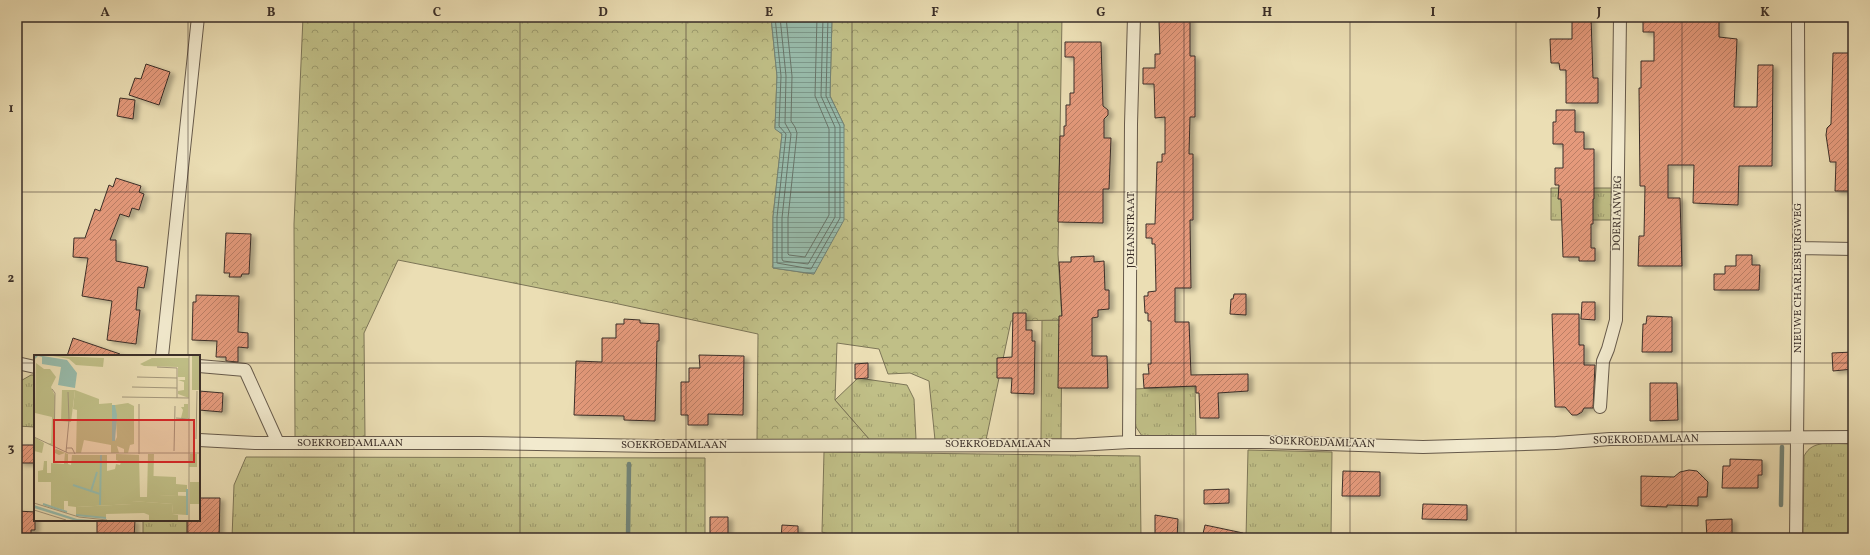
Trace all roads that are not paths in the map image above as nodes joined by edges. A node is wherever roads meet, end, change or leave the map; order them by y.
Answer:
1 (198, 17) edge
2 (1134, 17) edge
3 (1620, 17) edge
4 (1798, 17) edge
5 (1799, 248) junction
6 (1853, 249) edge
7 (162, 355) edge
8 (17, 363) edge
9 (200, 366) edge
10 (34, 367) edge
11 (1600, 407) dead end
12 (1797, 437) junction
13 (1853, 437) edge
14 (200, 440) edge
15 (1129, 442) junction
16 (278, 443) junction
17 (1796, 538) edge

1 - 7 street
2 - 15 street, JOHANSTRAAT
3 - 11 street, DOERIANWEG
4 - 5 street, NIEUWE CHARLESBURGWEG
5 - 6 street
5 - 12 street, NIEUWE CHARLESBURGWEG
8 - 10 street
9 - 16 street
12 - 13 street, SOEKROEDAMLAAN
12 - 15 street, SOEKROEDAMLAAN
12 - 17 street, NIEUWE CHARLESBURGWEG
14 - 16 street, SOEKROEDAMLAAN
15 - 16 street, SOEKROEDAMLAAN

